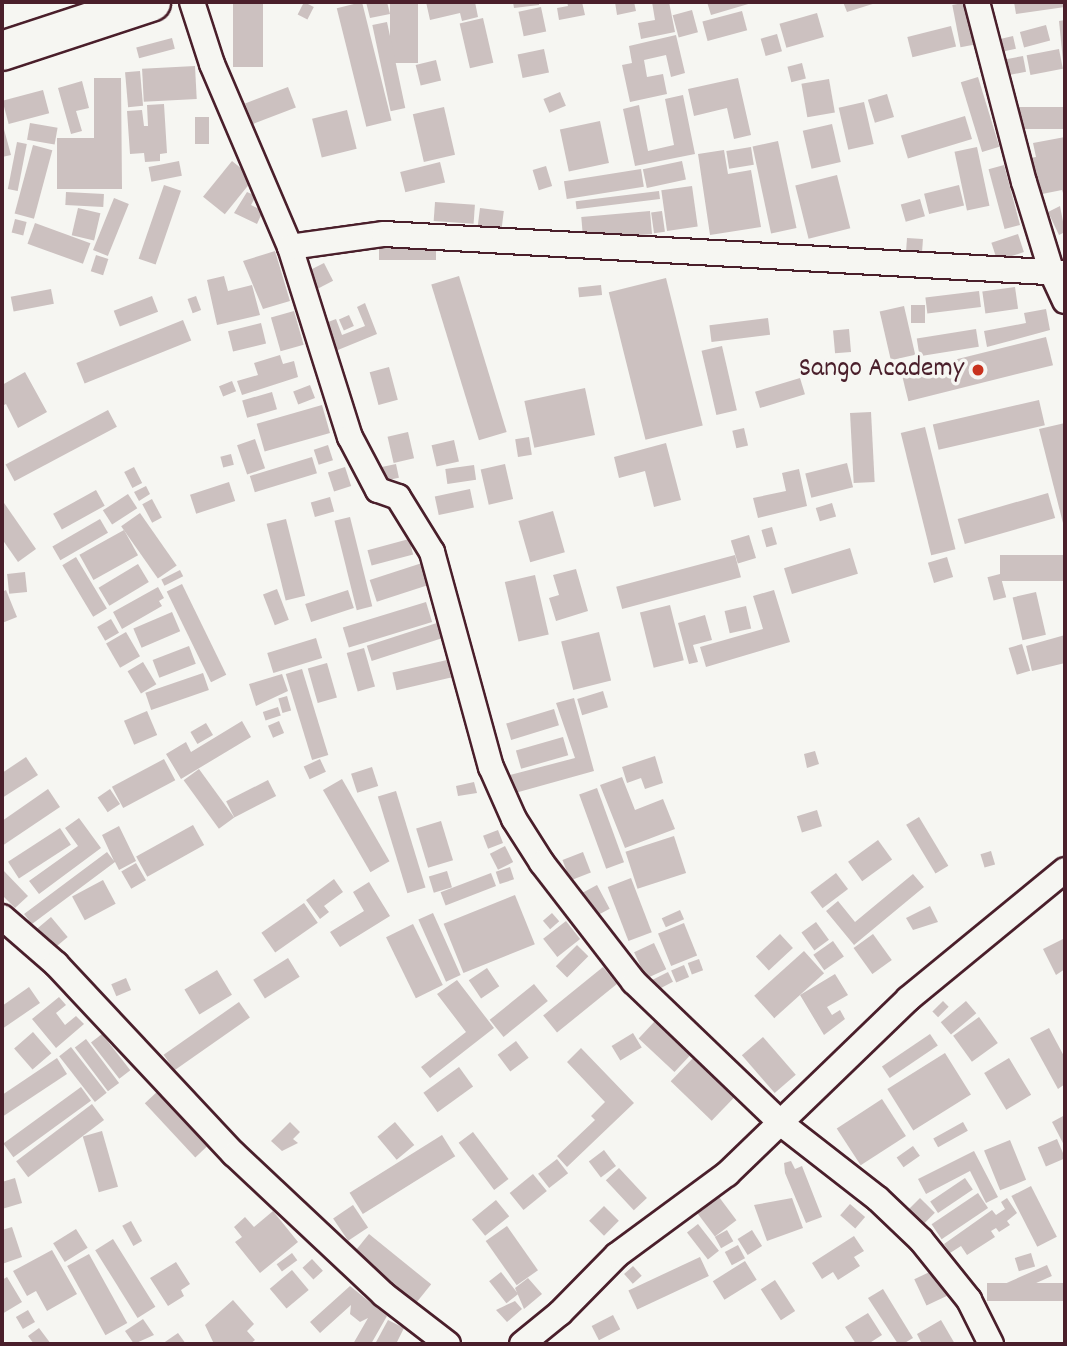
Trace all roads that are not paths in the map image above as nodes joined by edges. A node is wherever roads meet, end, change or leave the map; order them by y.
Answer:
1 (151, 2) edge
2 (192, 2) edge
3 (977, 2) edge
4 (2, 51) edge
5 (290, 247) junction
6 (1058, 273) edge
7 (1065, 301) edge
8 (1065, 870) edge
9 (2, 917) edge
10 (783, 1125) junction
11 (448, 1344) edge
12 (522, 1344) edge
13 (991, 1344) edge

1 - 4 highway
2 - 5 street
3 - 6 street
5 - 6 street
5 - 10 street
6 - 7 street
8 - 10 street
9 - 11 street
10 - 12 street
10 - 13 street

